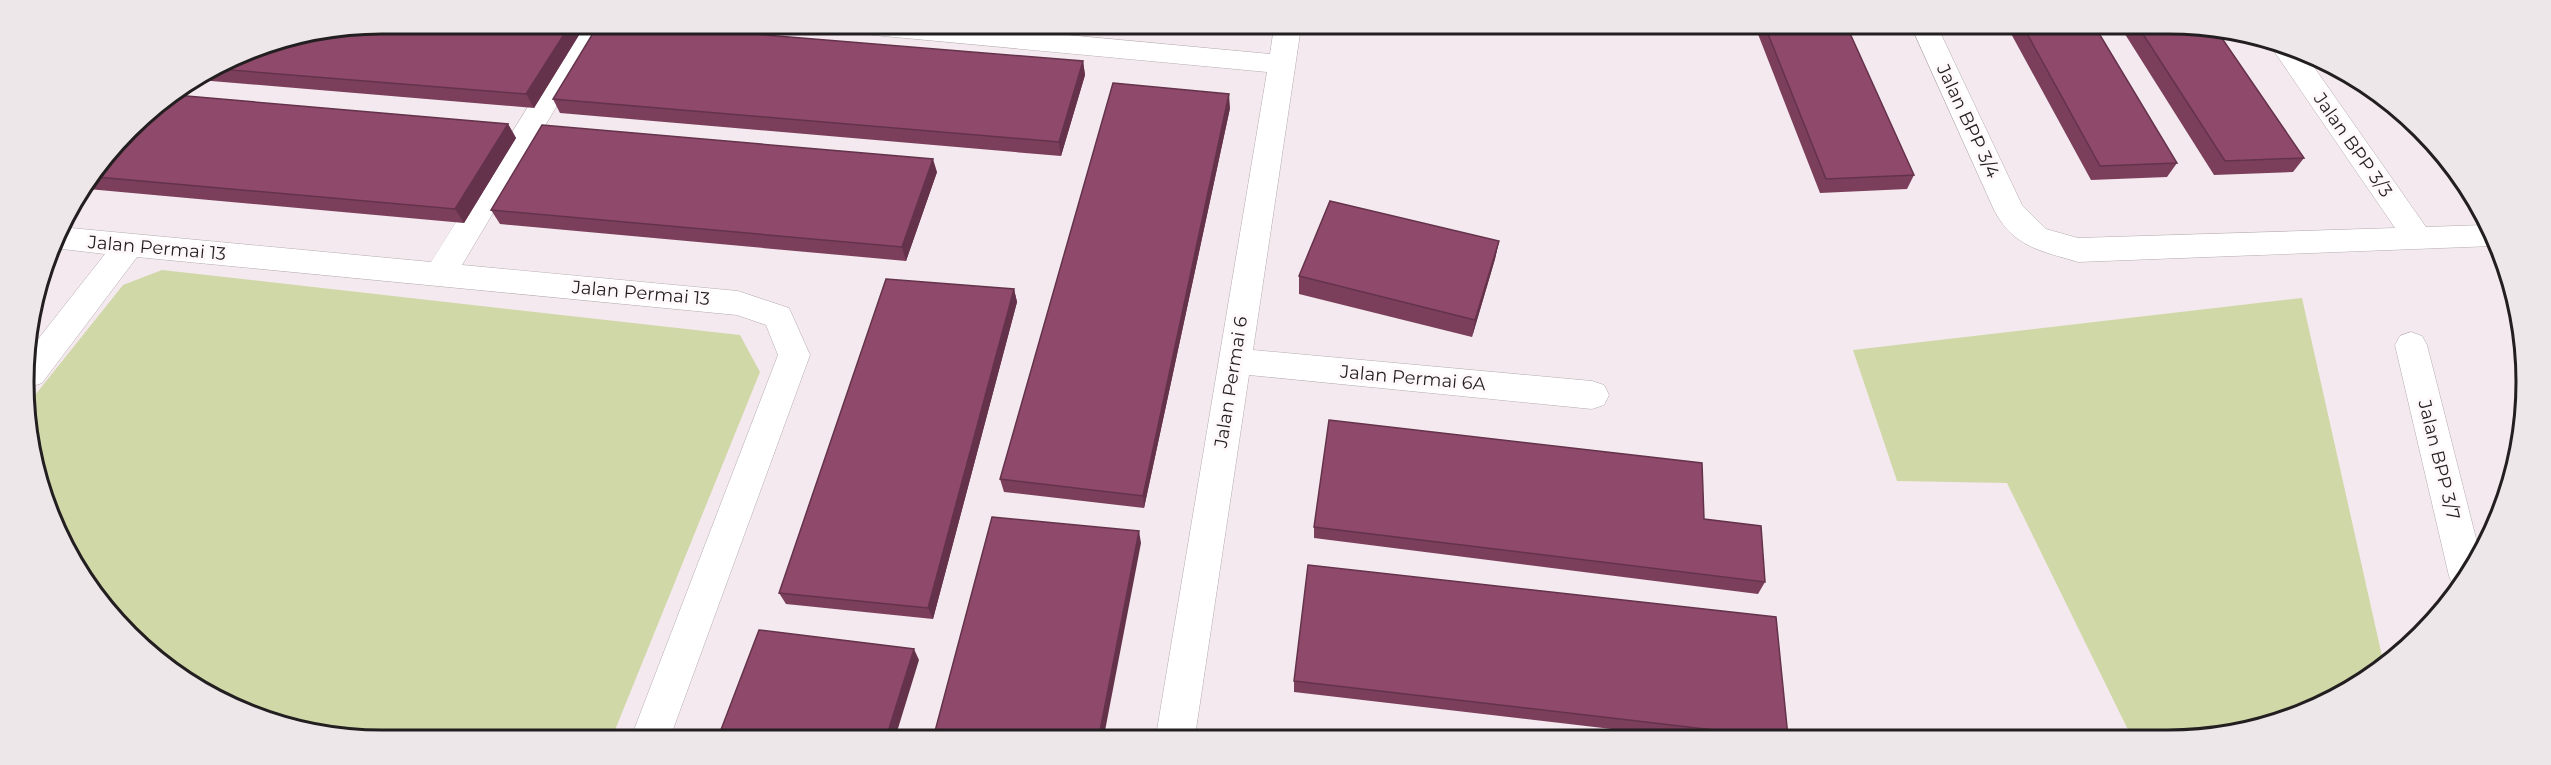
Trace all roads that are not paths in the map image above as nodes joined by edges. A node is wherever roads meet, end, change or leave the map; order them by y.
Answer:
1 (587, 34) edge
2 (959, 34) edge
3 (1287, 34) edge
4 (1928, 34) edge
5 (2293, 58) edge
6 (1282, 64) junction
7 (2484, 236) edge
8 (2418, 238) junction
9 (66, 239) edge
10 (129, 245) junction
11 (440, 274) junction
12 (2411, 345) dead end
13 (1234, 361) junction
14 (35, 368) edge
15 (1592, 395) dead end
16 (2465, 564) edge
17 (653, 730) edge
18 (1176, 730) edge

1 - 11 street
2 - 6 street
3 - 6 street, Jalan Permai 6
4 - 8 street, Jalan BPP 3/4
5 - 8 street, Jalan BPP 3/3
6 - 13 street, Jalan Permai 6
7 - 8 street
9 - 10 street, Jalan Permai 13
10 - 11 street, Jalan Permai 13
10 - 14 street
11 - 17 street, Jalan Permai 13
12 - 16 street, Jalan BPP 3/7
13 - 15 street, Jalan Permai 6A
13 - 18 street, Jalan Permai 6

